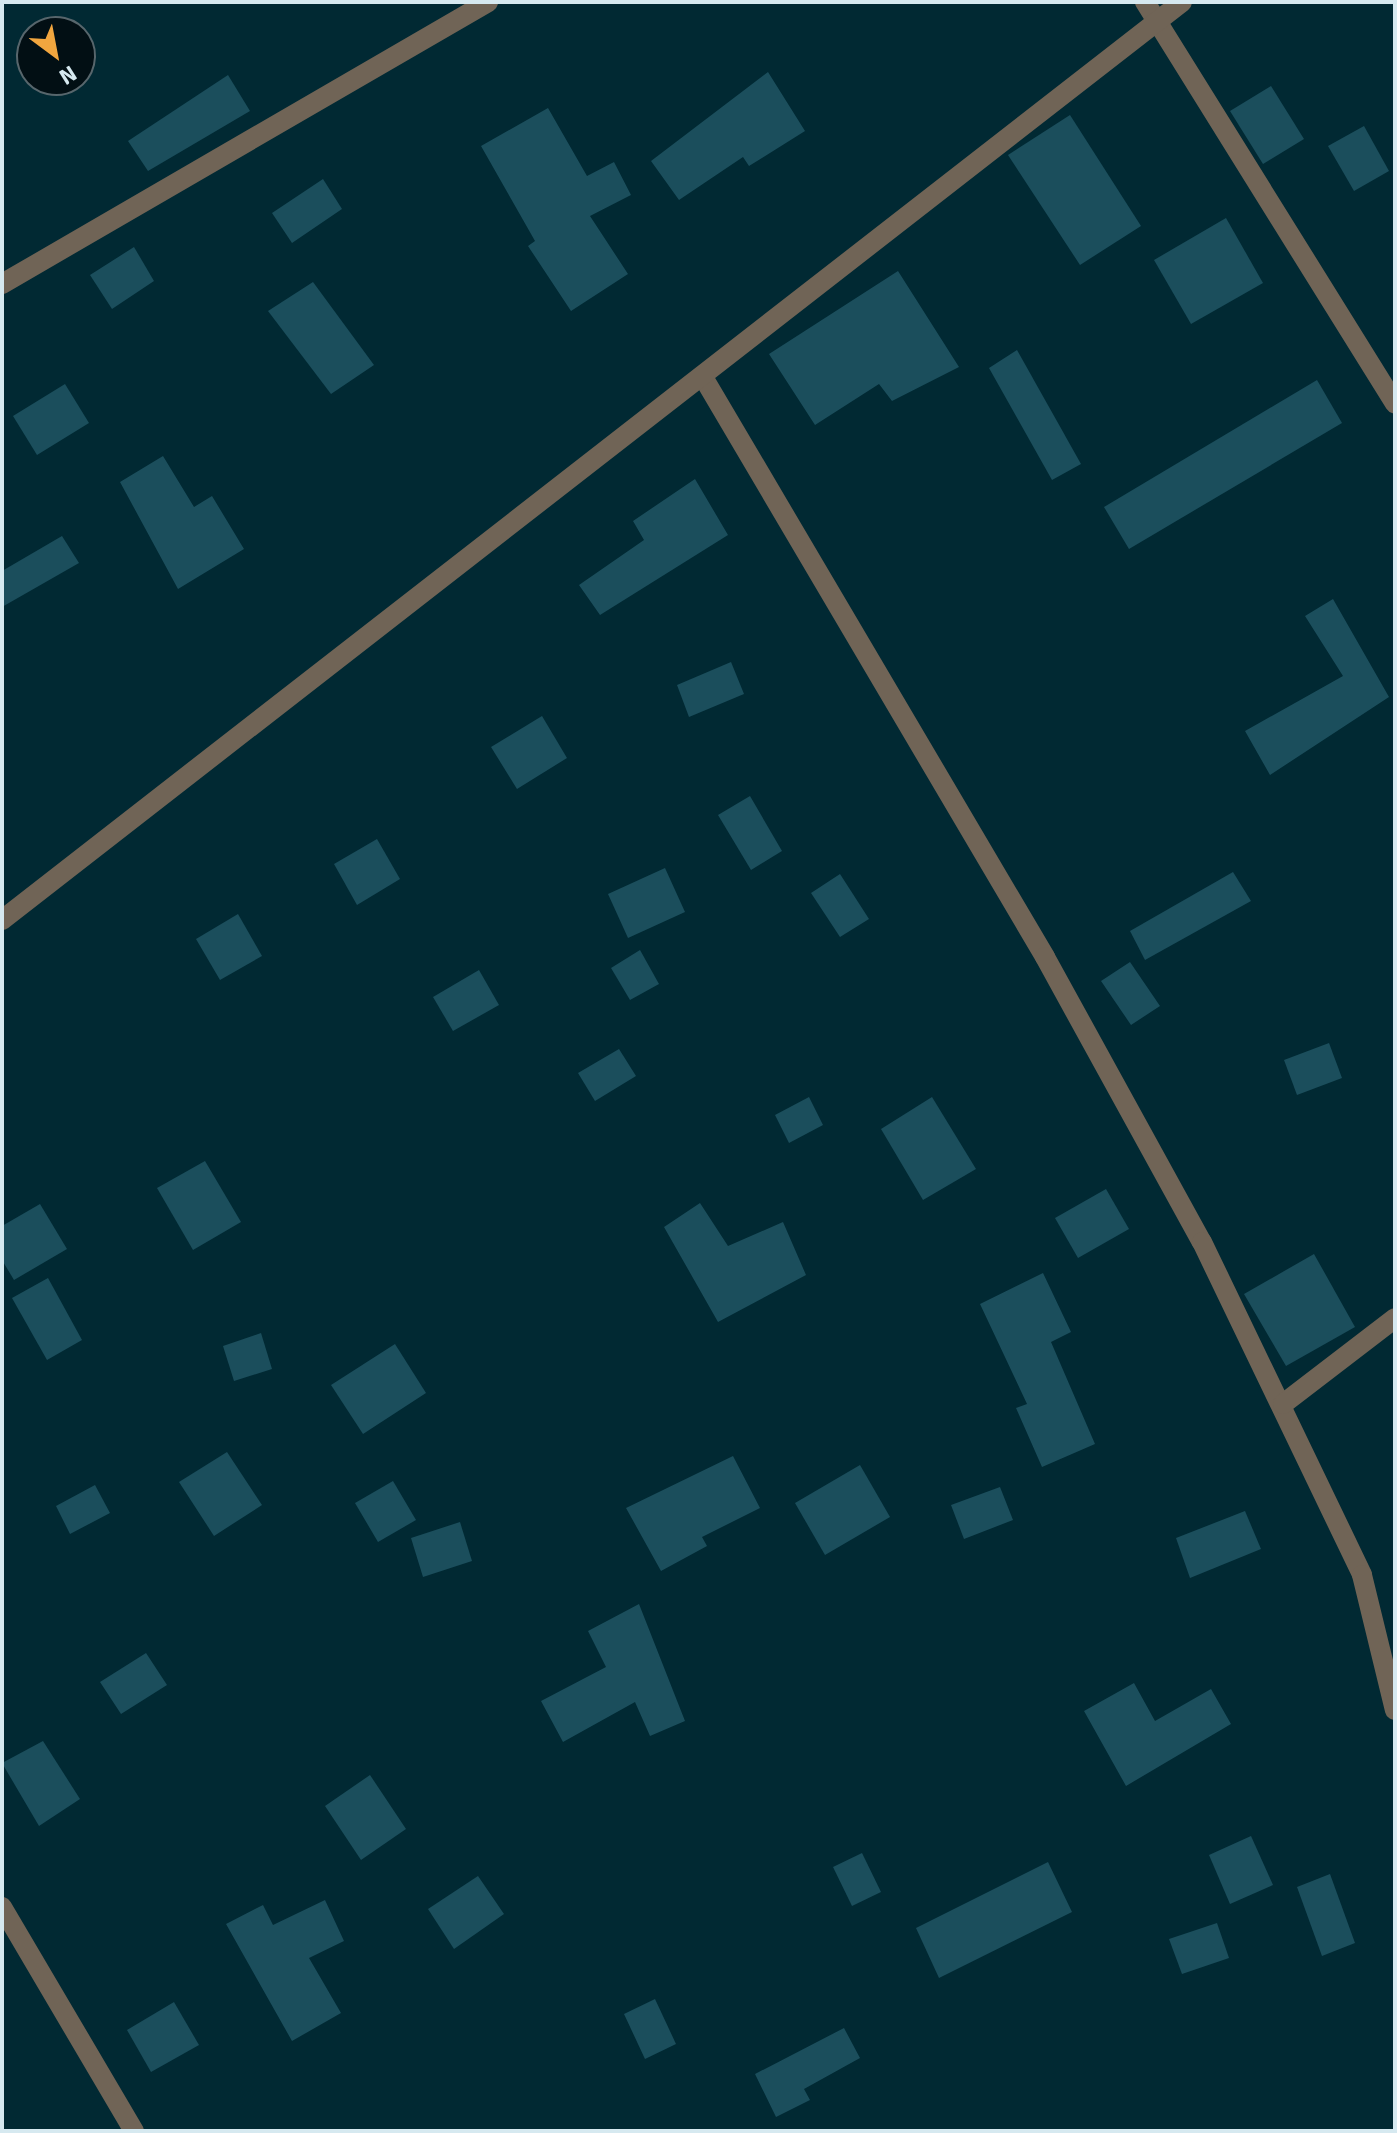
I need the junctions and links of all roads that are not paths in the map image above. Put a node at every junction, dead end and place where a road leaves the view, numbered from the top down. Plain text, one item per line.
1 (488, 2) edge
2 (1145, 2) edge
3 (1182, 2) edge
4 (1161, 20) junction
5 (2, 284) edge
6 (703, 377) junction
7 (1395, 404) edge
8 (2, 920) edge
9 (1395, 1318) edge
10 (1283, 1404) junction
11 (1395, 1710) edge
12 (2, 1907) edge
13 (134, 2131) edge

1 - 5 street
2 - 4 street
3 - 4 street
4 - 6 street
4 - 7 street
6 - 8 street
6 - 10 street
9 - 10 street
10 - 11 street
12 - 13 street

